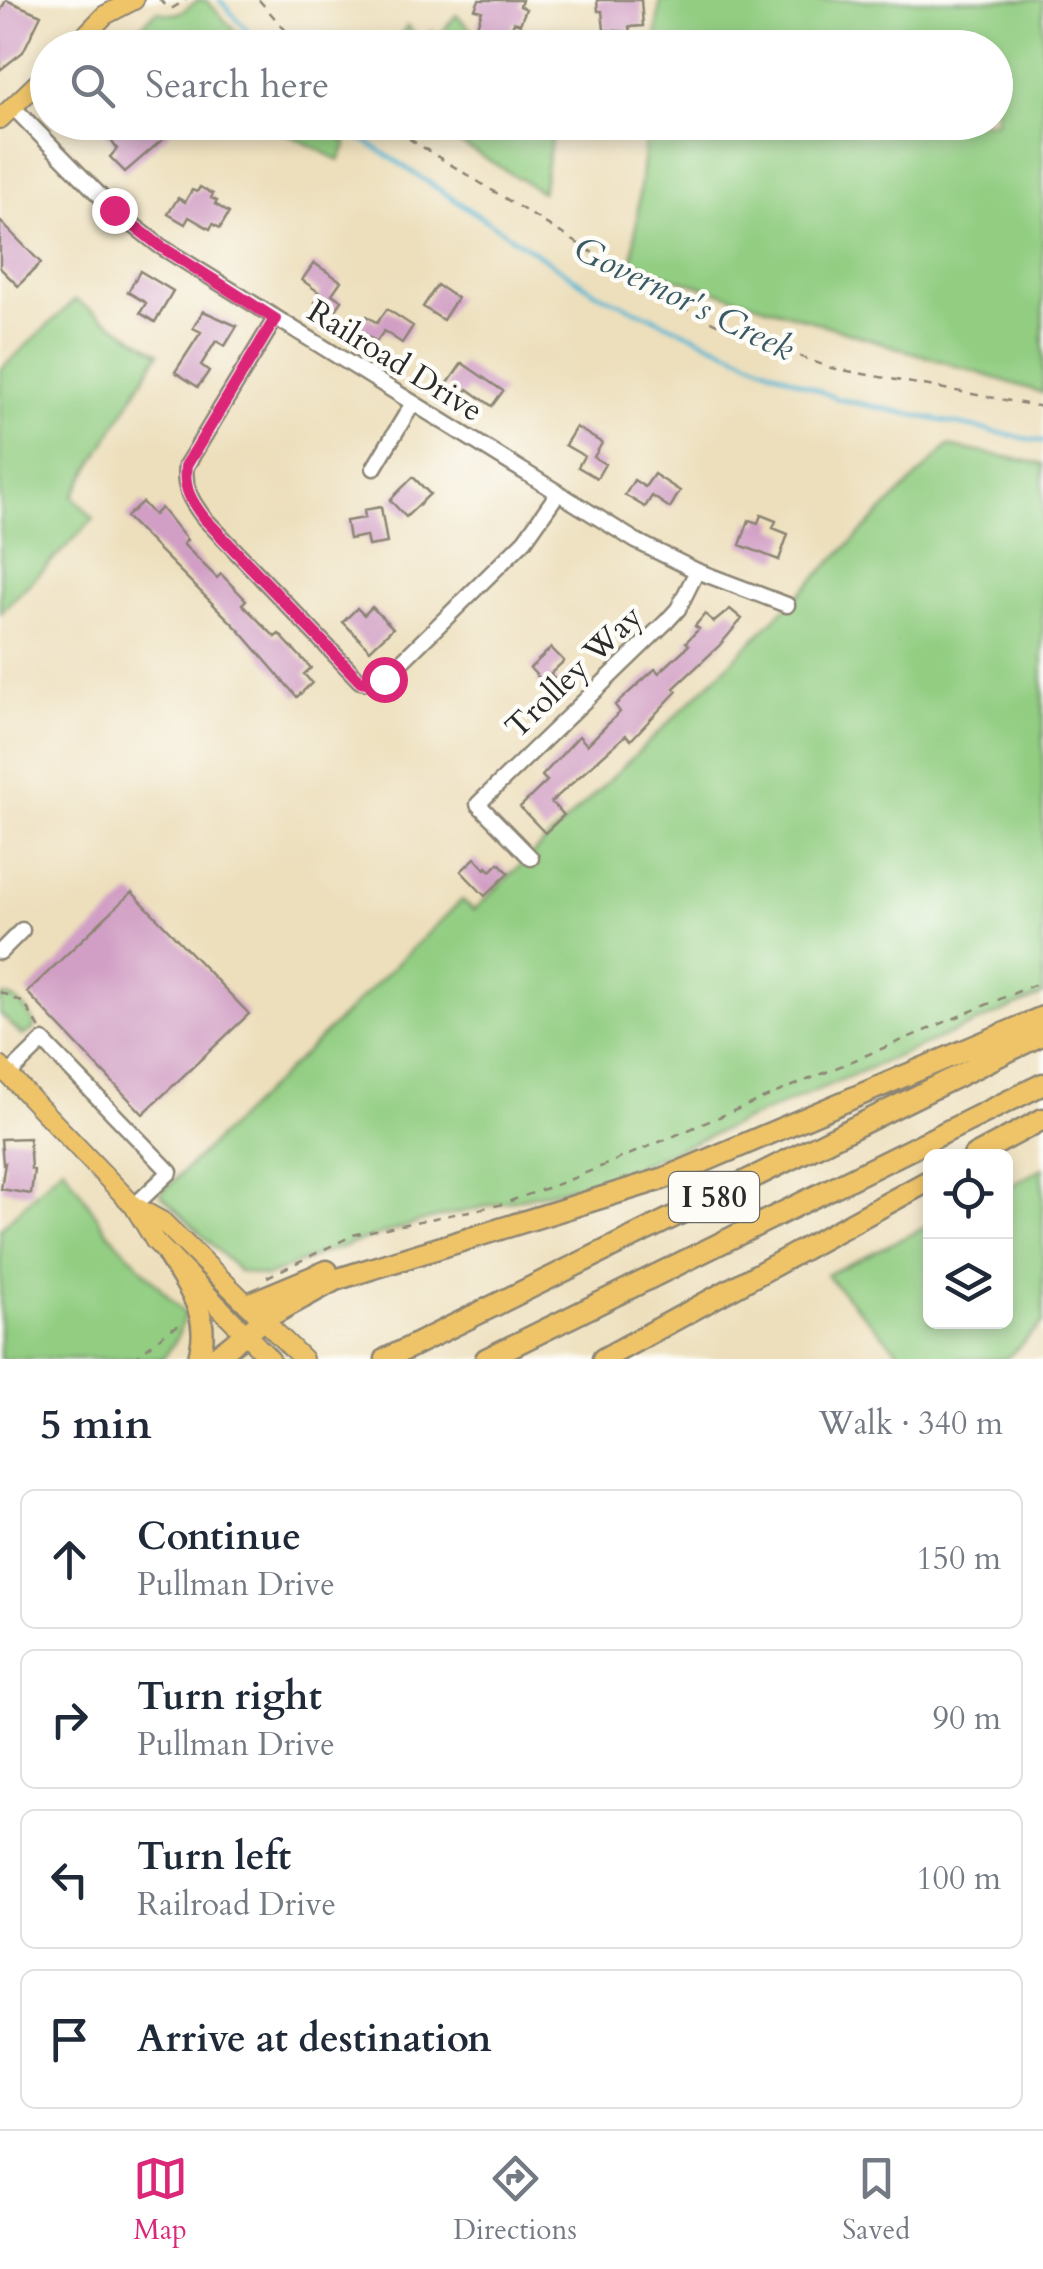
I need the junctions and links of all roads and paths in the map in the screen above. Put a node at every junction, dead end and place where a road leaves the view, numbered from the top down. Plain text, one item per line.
1 (134, 0) edge
2 (158, 0) edge
3 (186, 0) edge
4 (259, 0) edge
5 (108, 8) edge
6 (89, 30) edge
7 (285, 30) edge
8 (30, 90) edge
9 (6, 113) edge
10 (30, 135) edge
11 (36, 140) edge
12 (411, 140) edge
13 (275, 319) junction
14 (413, 404) junction
15 (1043, 408) edge
16 (374, 468) dead end
17 (558, 493) junction
18 (696, 571) junction
19 (787, 605) dead end
20 (531, 858) dead end
21 (22, 930) dead end
22 (0, 952) edge
23 (1043, 981) edge
24 (0, 992) edge
25 (1043, 1017) edge
26 (42, 1031) dead end
27 (1043, 1034) edge
28 (4, 1070) edge
29 (1043, 1084) edge
30 (1043, 1119) edge
31 (987, 1149) edge
32 (923, 1184) edge
33 (134, 1206) junction
34 (436, 1246) junction
35 (168, 1255) junction
36 (261, 1281) dead end
37 (248, 1304) junction
38 (264, 1319) junction
39 (194, 1323) dead end
40 (244, 1332) junction
41 (266, 1355) edge
42 (134, 1359) edge
43 (198, 1359) edge
44 (212, 1359) edge
45 (304, 1359) edge
46 (386, 1359) edge
47 (486, 1359) edge
48 (604, 1359) edge

1 - 5 main road
2 - 3 path
4 - 7 path
5 - 6 main road
8 - 9 main road
9 - 10 street, Railroad Drive
11 - 13 street, Railroad Drive
12 - 15 path
13 - 14 street, Railroad Drive
13 - 17 street
14 - 16 street
14 - 17 street, Railroad Drive
17 - 18 street, Railroad Drive
18 - 19 street, Railroad Drive
18 - 20 street, Trolley Way
21 - 22 street
23 - 36 path
24 - 26 path
25 - 34 highway
27 - 46 highway, I 580
28 - 33 main road
28 - 33 street
29 - 47 highway, I 580
30 - 31 highway
32 - 48 highway
33 - 35 main road
33 - 37 main road
34 - 37 highway
34 - 38 highway
35 - 40 main road
35 - 43 highway
37 - 38 main road
38 - 40 highway
38 - 45 main road
39 - 42 path
40 - 41 main road
40 - 44 highway

